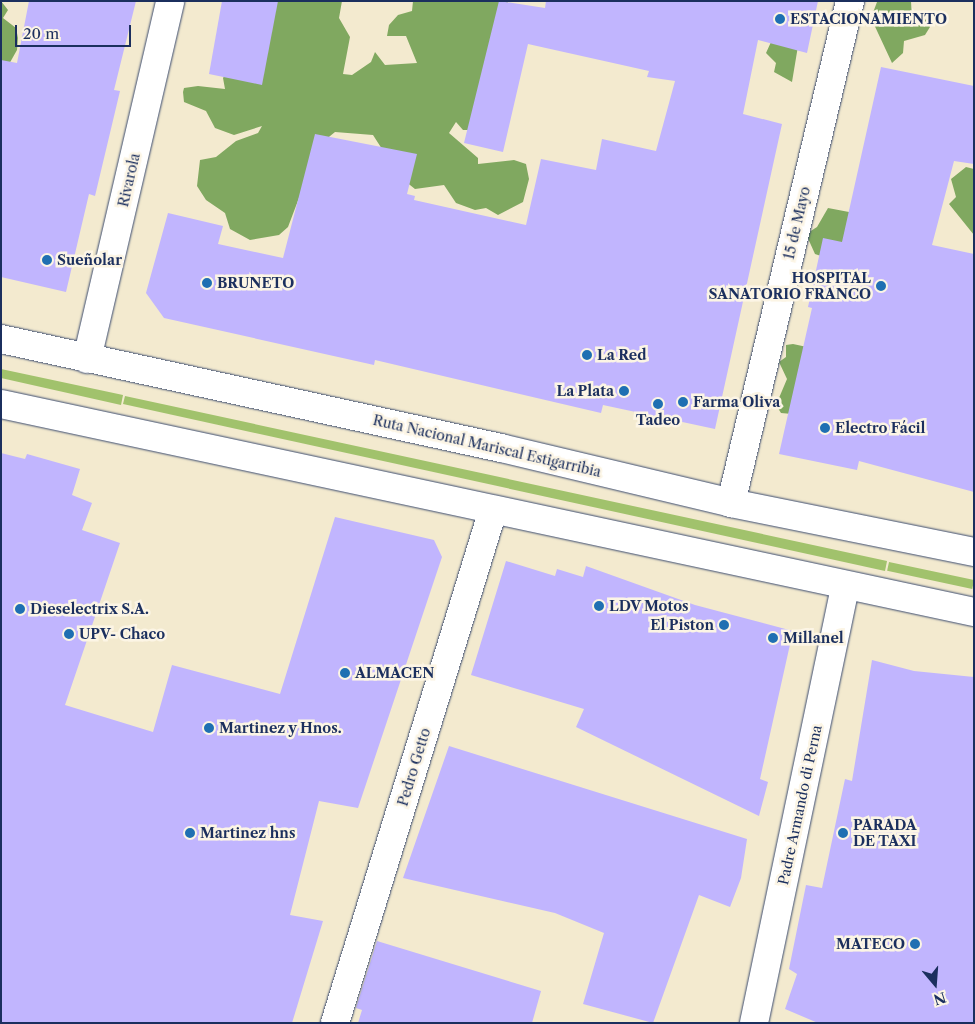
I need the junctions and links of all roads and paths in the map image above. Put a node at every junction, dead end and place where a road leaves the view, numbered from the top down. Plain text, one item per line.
1 (170, 1) edge
2 (850, 1) edge
3 (1, 339) edge
4 (87, 359) junction
5 (1, 404) edge
6 (731, 503) junction
7 (493, 510) junction
8 (974, 552) edge
9 (846, 587) junction
10 (974, 612) edge
11 (335, 1023) edge
12 (754, 1023) edge

1 - 4 main road, Rivarola
2 - 6 main road, 15 de Mayo
3 - 4 main road, Ruta Nacional Mariscal Estigarribia
4 - 6 main road, Ruta Nacional Mariscal Estigarribia
5 - 7 main road
6 - 8 main road, Ruta Nacional Mariscal Estigarribia
7 - 9 main road
7 - 11 main road, Pedro Getto
9 - 10 main road
9 - 12 main road, Padre Armando di Perna

